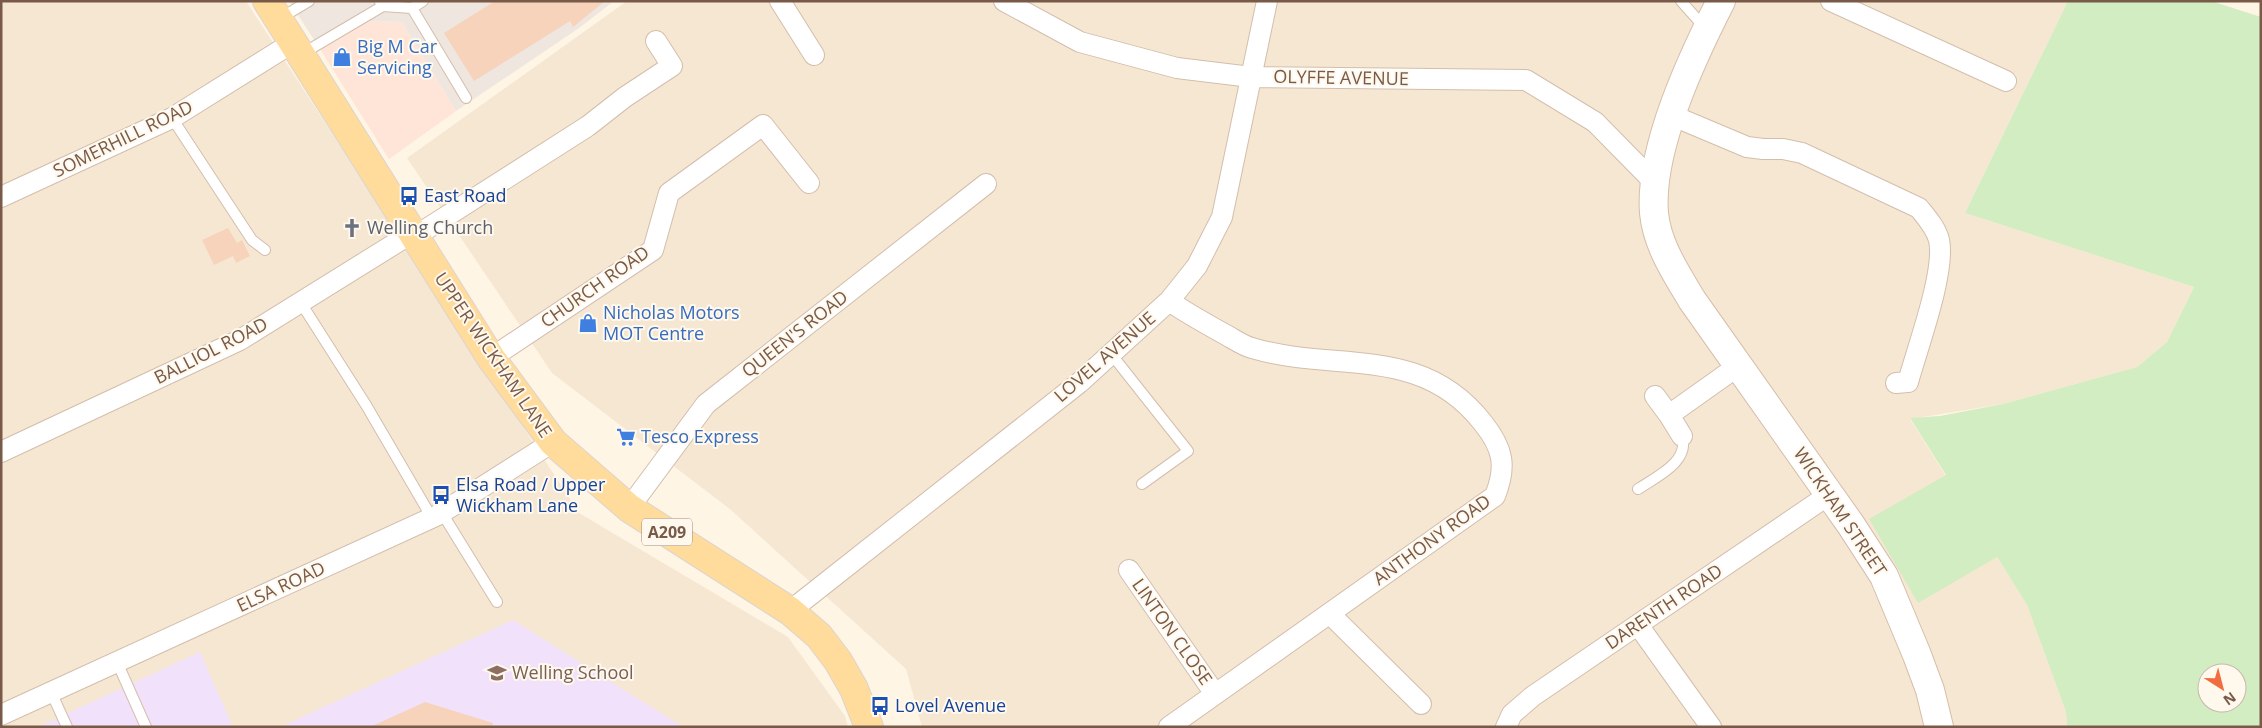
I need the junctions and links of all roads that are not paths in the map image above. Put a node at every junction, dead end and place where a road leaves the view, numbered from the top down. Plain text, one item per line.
1 (309, 1) edge
2 (423, 1) edge
3 (780, 1) edge
4 (1004, 1) edge
5 (1267, 1) edge
6 (1681, 1) edge
7 (1721, 1) edge
8 (1830, 1) edge
9 (381, 4) edge
10 (412, 8) junction
11 (272, 10) edge
12 (1706, 29) junction
13 (656, 41) dead end
14 (296, 49) junction
15 (814, 55) dead end
16 (1251, 77) junction
17 (2006, 81) dead end
18 (466, 98) dead end
19 (1671, 115) junction
20 (172, 118) junction
21 (809, 183) dead end
22 (1656, 183) junction
23 (986, 184) dead end
24 (1, 198) edge
25 (413, 235) junction
26 (265, 250) dead end
27 (1170, 301) junction
28 (301, 303) junction
29 (1112, 355) junction
30 (490, 358) junction
31 (1738, 366) junction
32 (1896, 383) dead end
33 (1655, 396) dead end
34 (1669, 415) junction
35 (1682, 436) joint
36 (552, 442) junction
37 (1, 452) edge
38 (1142, 484) dead end
39 (1638, 489) dead end
40 (1830, 494) junction
41 (629, 508) junction
42 (437, 516) junction
43 (1129, 570) dead end
44 (497, 602) dead end
45 (790, 611) junction
46 (1330, 614) junction
47 (1638, 625) junction
48 (117, 662) junction
49 (52, 692) junction
50 (1215, 694) junction
51 (1421, 704) dead end
52 (1, 715) edge
53 (67, 727) edge
54 (146, 727) edge
55 (869, 727) edge
56 (1169, 727) edge
57 (1506, 727) edge
58 (1711, 727) edge
59 (1939, 727) edge

1 - 11 lane
2 - 10 lane
3 - 15 street
4 - 16 street, OLYFFE AVENUE
5 - 16 street, LOVEL AVENUE
6 - 12 lane
7 - 12 street, WICKHAM STREET
8 - 17 street
9 - 10 lane
9 - 14 lane
10 - 18 lane
11 - 14 main road, UPPER WICKHAM LANE / A209
12 - 19 street, WICKHAM STREET
13 - 25 street
14 - 20 street, SOMERHILL ROAD
14 - 25 main road, UPPER WICKHAM LANE / A209
16 - 22 street, OLYFFE AVENUE
16 - 27 street, LOVEL AVENUE
19 - 22 street, WICKHAM STREET
19 - 32 street
20 - 24 street, SOMERHILL ROAD
20 - 26 lane
21 - 30 street, CHURCH ROAD
22 - 31 street, WICKHAM STREET
23 - 41 street, QUEEN'S ROAD
25 - 28 street, BALLIOL ROAD
25 - 30 main road, UPPER WICKHAM LANE / A209
27 - 29 street, LOVEL AVENUE
27 - 46 street, ANTHONY ROAD
28 - 37 street, BALLIOL ROAD
28 - 42 lane
29 - 38 lane
29 - 45 street, LOVEL AVENUE
30 - 36 main road, UPPER WICKHAM LANE / A209
31 - 34 street
31 - 40 street, WICKHAM STREET
33 - 34 street
34 - 35 street
35 - 39 lane
36 - 41 main road, UPPER WICKHAM LANE / A209
36 - 42 street, ELSA ROAD
40 - 47 street, DARENTH ROAD
40 - 59 street, WICKHAM STREET
41 - 45 main road, UPPER WICKHAM LANE / A209
42 - 44 lane
42 - 48 street, ELSA ROAD
43 - 50 street, LINTON CLOSE
45 - 55 main road, UPPER WICKHAM LANE / A209
46 - 50 street, ANTHONY ROAD
46 - 51 street
47 - 57 street, DARENTH ROAD
47 - 58 street
48 - 49 street, ELSA ROAD
48 - 54 lane
49 - 52 street, ELSA ROAD
49 - 53 lane
50 - 56 street, ANTHONY ROAD

